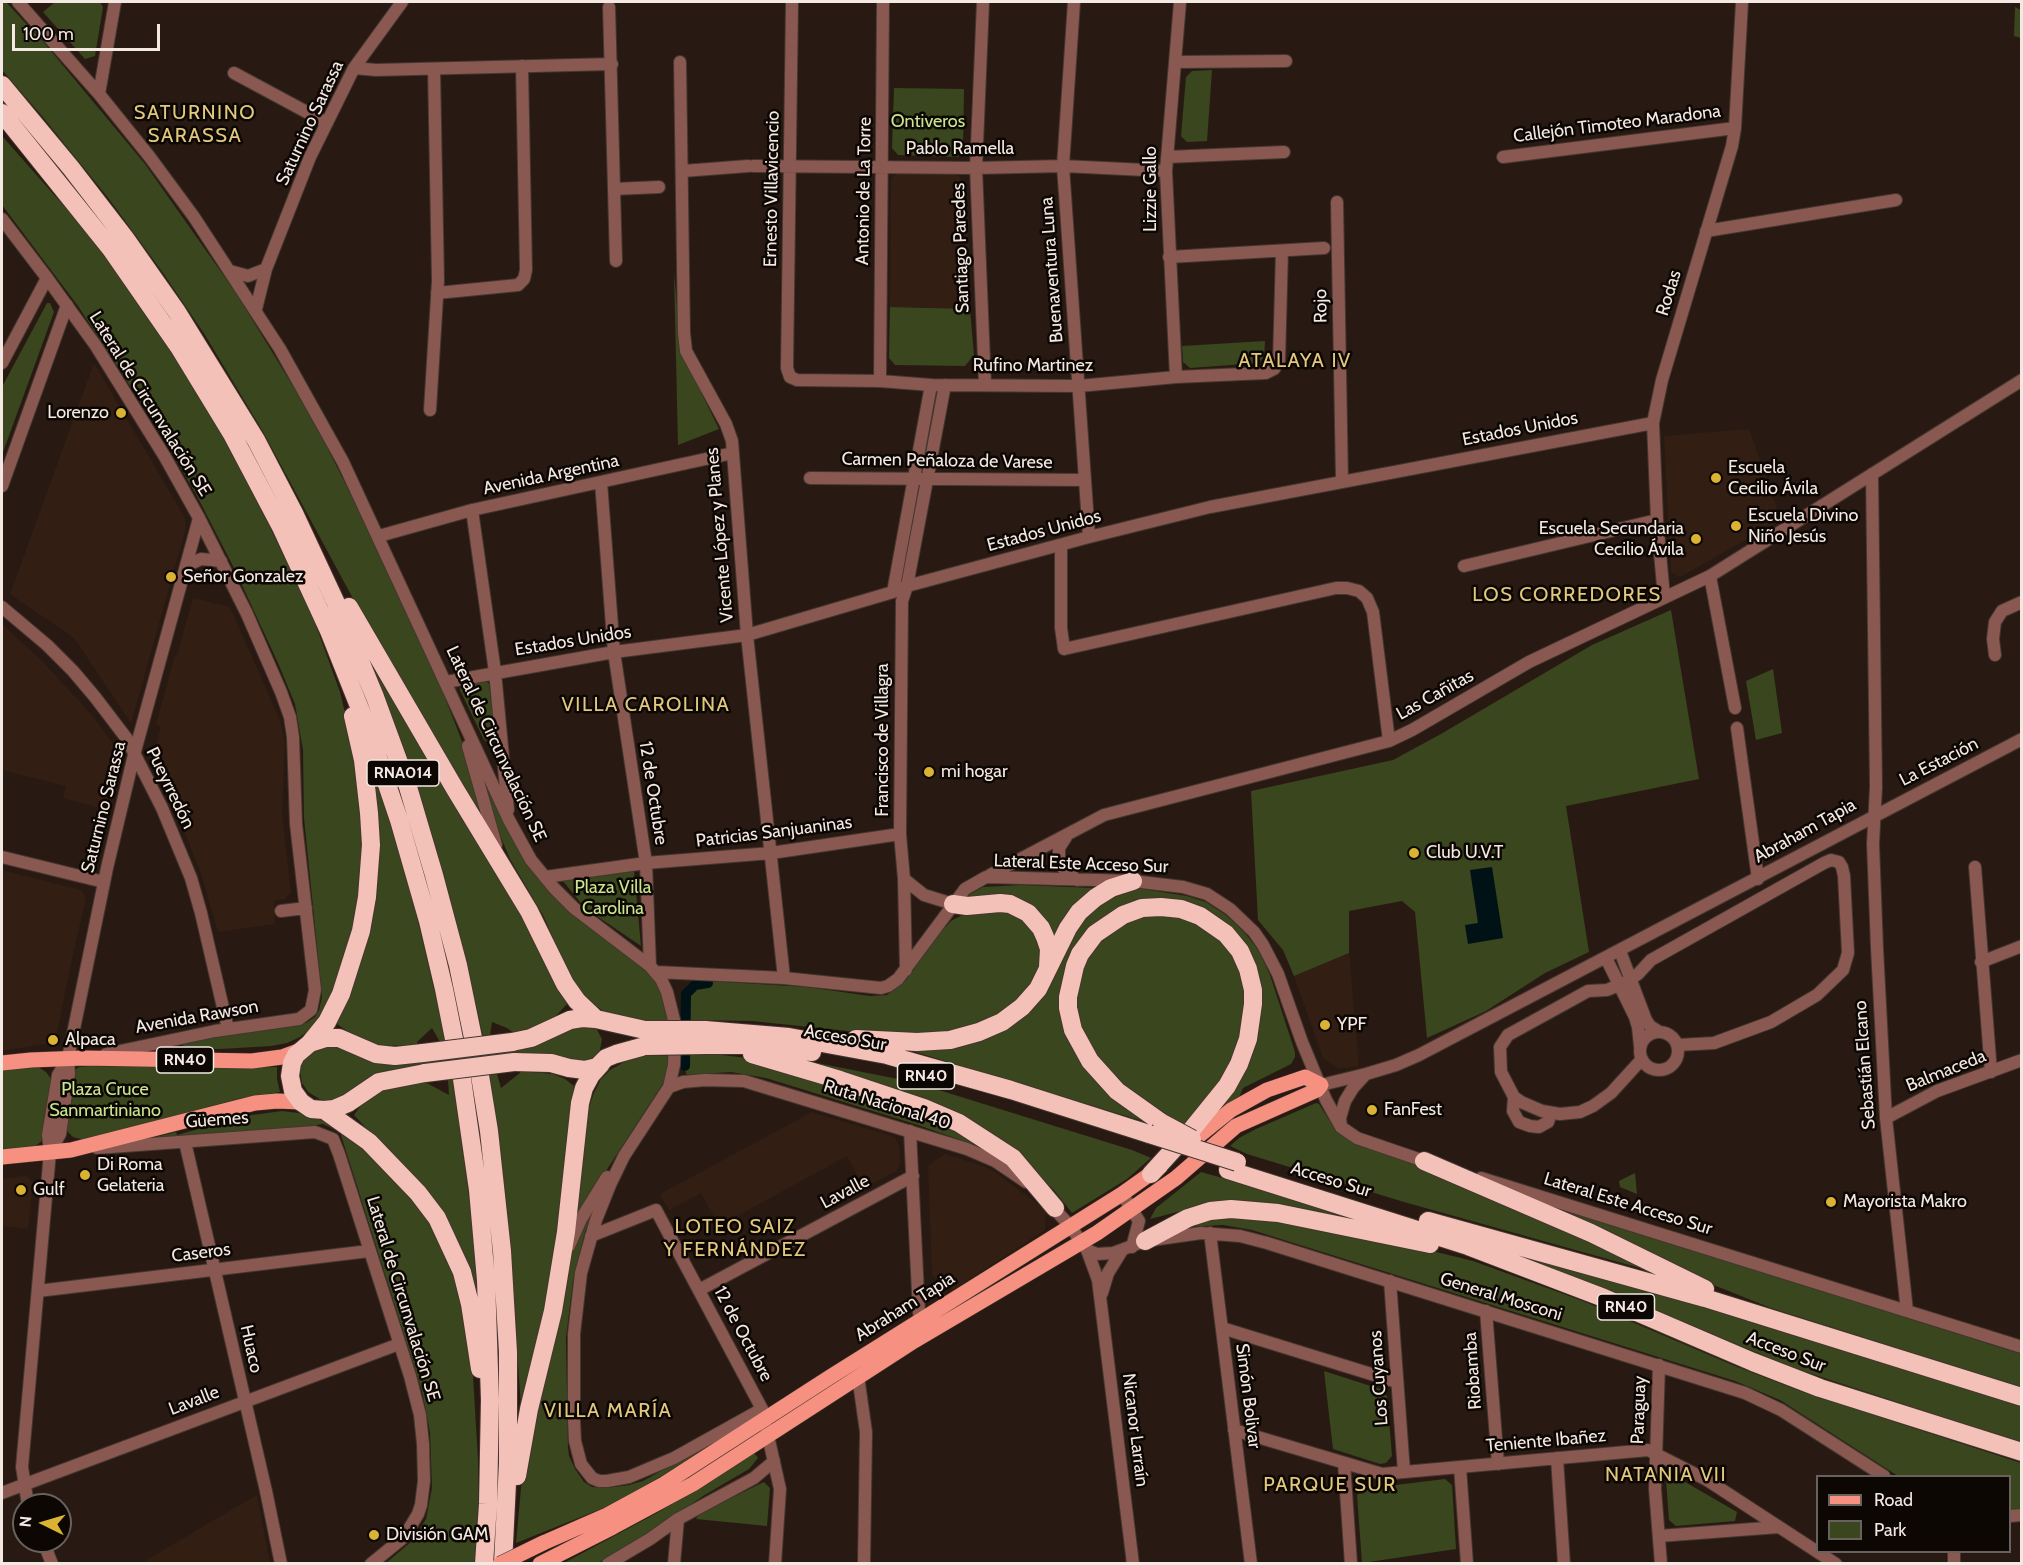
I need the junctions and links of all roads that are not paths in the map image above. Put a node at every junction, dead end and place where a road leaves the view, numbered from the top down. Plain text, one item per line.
1 (18, 2) edge
2 (115, 2) edge
3 (402, 2) edge
4 (792, 2) edge
5 (884, 2) edge
6 (983, 2) edge
7 (1074, 2) edge
8 (1180, 2) edge
9 (1742, 2) edge
10 (609, 7) dead end
11 (1286, 61) dead end
12 (680, 62) dead end
13 (1176, 62) junction
14 (612, 64) junction
15 (522, 66) junction
16 (354, 68) junction
17 (434, 69) junction
18 (234, 73) dead end
19 (2, 85) edge
20 (99, 94) junction
21 (2, 113) edge
22 (2, 118) edge
23 (327, 123) junction
24 (1735, 128) junction
25 (28, 143) junction
26 (1284, 152) dead end
27 (1167, 157) junction
28 (1503, 157) dead end
29 (790, 165) junction
30 (1063, 166) junction
31 (883, 167) junction
32 (976, 168) junction
33 (683, 171) junction
34 (1166, 171) junction
35 (659, 188) dead end
36 (614, 189) junction
37 (1896, 200) dead end
38 (1337, 202) dead end
39 (2, 219) edge
40 (1706, 231) junction
41 (1324, 248) dead end
42 (1282, 251) junction
43 (1169, 257) junction
44 (616, 261) dead end
45 (267, 269) junction
46 (230, 271) junction
47 (48, 278) junction
48 (437, 293) junction
49 (67, 305) junction
50 (256, 309) junction
51 (2, 363) edge
52 (790, 377) joint
53 (1176, 377) junction
54 (2022, 380) edge
55 (880, 381) junction
56 (985, 384) junction
57 (931, 385) junction
58 (945, 385) junction
59 (1079, 386) junction
60 (430, 410) dead end
61 (1653, 423) junction
62 (733, 453) junction
63 (1872, 474) junction
64 (810, 478) dead end
65 (921, 478) junction
66 (1085, 480) junction
67 (1342, 481) junction
68 (601, 483) junction
69 (2, 486) edge
70 (472, 510) junction
71 (295, 515) junction
72 (199, 518) junction
73 (1657, 520) junction
74 (379, 536) junction
75 (1089, 537) junction
76 (1060, 546) junction
77 (221, 561) junction
78 (186, 566) junction
79 (1464, 566) dead end
80 (1710, 576) junction
81 (907, 586) junction
82 (314, 597) junction
83 (898, 597) junction
84 (1664, 597) junction
85 (2022, 602) edge
86 (2, 607) edge
87 (747, 635) junction
88 (614, 652) junction
89 (1995, 656) dead end
90 (495, 672) junction
91 (446, 682) junction
92 (1735, 708) dead end
93 (460, 713) junction
94 (1737, 728) dead end
95 (2022, 739) edge
96 (1389, 741) junction
97 (134, 755) junction
98 (1873, 816) junction
99 (509, 820) junction
100 (900, 834) junction
101 (1066, 837) junction
102 (771, 854) junction
103 (2, 857) edge
104 (646, 863) junction
105 (1975, 867) dead end
106 (544, 877) junction
107 (986, 877) junction
108 (904, 879) junction
109 (1758, 879) junction
110 (1077, 880) junction
111 (1133, 881) junction
112 (104, 882) junction
113 (521, 897) junction
114 (953, 904) junction
115 (306, 908) junction
116 (281, 911) dead end
117 (2022, 946) edge
118 (1620, 951) junction
119 (1606, 958) junction
120 (1981, 962) junction
121 (653, 969) junction
122 (906, 970) junction
123 (1047, 972) junction
124 (784, 978) junction
125 (1630, 978) junction
126 (1619, 985) junction
127 (313, 1006) joint
128 (598, 1020) junction
129 (228, 1029) junction
130 (1658, 1031) junction
131 (770, 1034) junction
132 (706, 1037) junction
133 (645, 1038) junction
134 (1678, 1045) junction
135 (305, 1046) junction
136 (1641, 1053) junction
137 (76, 1058) junction
138 (1310, 1058) junction
139 (2022, 1060) edge
140 (604, 1061) junction
141 (2, 1063) edge
142 (1991, 1072) junction
143 (1366, 1074) junction
144 (1305, 1077) junction
145 (1321, 1085) junction
146 (669, 1087) junction
147 (1514, 1097) junction
148 (301, 1102) junction
149 (324, 1110) junction
150 (1551, 1113) junction
151 (1886, 1118) junction
152 (1236, 1126) junction
153 (1341, 1127) junction
154 (910, 1131) junction
155 (1150, 1133) junction
156 (328, 1136) joint
157 (185, 1142) junction
158 (71, 1150) junction
159 (50, 1152) junction
160 (624, 1156) junction
161 (2, 1157) edge
162 (1424, 1161) junction
163 (1231, 1164) junction
164 (1151, 1174) junction
165 (913, 1176) junction
166 (1122, 1194) junction
167 (1054, 1208) junction
168 (1132, 1208) junction
169 (1070, 1226) junction
170 (1210, 1233) junction
171 (591, 1236) junction
172 (1084, 1246) junction
173 (1133, 1246) junction
174 (369, 1251) junction
175 (1512, 1263) junction
176 (561, 1266) junction
177 (214, 1270) junction
178 (1390, 1281) junction
179 (699, 1290) junction
180 (38, 1291) junction
181 (1101, 1300) junction
182 (1486, 1311) junction
183 (1907, 1311) junction
184 (1764, 1317) junction
185 (926, 1325) junction
186 (1222, 1328) junction
187 (399, 1344) junction
188 (2022, 1347) edge
189 (1659, 1365) junction
190 (858, 1376) junction
191 (1397, 1382) junction
192 (2022, 1397) edge
193 (244, 1401) junction
194 (765, 1421) junction
195 (1234, 1430) junction
196 (2022, 1452) edge
197 (1656, 1454) junction
198 (1557, 1458) junction
199 (774, 1461) junction
200 (1344, 1463) junction
201 (1498, 1464) junction
202 (1460, 1467) junction
203 (1404, 1472) junction
204 (1882, 1475) edge
205 (24, 1484) junction
206 (2, 1493) edge
207 (26, 1493) edge
208 (488, 1504) junction
209 (678, 1519) junction
210 (1779, 1527) junction
211 (1659, 1536) junction
212 (1816, 1550) edge
213 (1820, 1553) edge
214 (502, 1559) edge
215 (281, 1563) edge
216 (371, 1563) edge
217 (484, 1563) edge
218 (541, 1563) edge
219 (608, 1563) edge
220 (674, 1563) edge
221 (775, 1563) edge
222 (864, 1563) edge
223 (1133, 1563) edge
224 (1251, 1563) edge
225 (1350, 1563) edge
226 (1467, 1563) edge
227 (1564, 1563) edge
228 (1661, 1563) edge
229 (1836, 1563) edge

1 - 20 street, Lateral de Circunvalación SE
2 - 20 street
3 - 16 street, Saturnino Sarassa
4 - 29 street, Ernesto Villavicencio
5 - 31 street, Antonio de La Torre
6 - 32 street, Santiago Paredes
7 - 30 street, Buenaventura Luna
8 - 13 street, Lizzie Gallo
9 - 24 street, Rodas
10 - 14 street
11 - 13 street
12 - 33 street, Vicente López y Planes
13 - 27 street, Lizzie Gallo
14 - 15 street
14 - 36 street
15 - 17 street
15 - 48 street
16 - 17 street
16 - 23 street, Saturnino Sarassa
17 - 48 street
18 - 23 street
19 - 71 highway, RNA014
20 - 46 street, Lateral de Circunvalación SE
21 - 25 highway, RNA014
22 - 25 highway
23 - 45 street, Saturnino Sarassa
24 - 28 street, Callejón Timoteo Maradona
24 - 40 street, Rodas
25 - 82 highway, RNA014
26 - 27 street
27 - 34 street, Lizzie Gallo
29 - 31 street, Pablo Ramella
29 - 33 street, Pablo Ramella
29 - 52 street, Ernesto Villavicencio
30 - 32 street, Pablo Ramella
30 - 34 street, Pablo Ramella
30 - 59 street, Buenaventura Luna
31 - 32 street, Pablo Ramella
31 - 55 street, Antonio de La Torre
32 - 56 street, Santiago Paredes
33 - 62 street, Vicente López y Planes
34 - 43 street, Lizzie Gallo
35 - 36 street
36 - 44 street
37 - 40 street
38 - 67 street, Rojo
39 - 47 street, Lateral de Circunvalación SE
40 - 61 street, Rodas
41 - 42 street
42 - 43 street
42 - 53 street, Rufino Martinez
43 - 53 street, Lizzie Gallo
45 - 46 street
45 - 50 street, Saturnino Sarassa
46 - 50 street, Lateral de Circunvalación SE
47 - 49 street, Lateral de Circunvalación SE
47 - 51 street
48 - 60 street
49 - 69 street
49 - 72 street, Lateral de Circunvalación SE
50 - 74 street, Lateral de Circunvalación SE
52 - 55 street, Rufino Martinez
53 - 59 street, Rufino Martinez
54 - 63 street
55 - 57 street, Rufino Martinez
56 - 58 street, Rufino Martinez
56 - 59 street, Rufino Martinez
57 - 58 street, Rufino Martinez
57 - 65 street, Francisco de Villagra
58 - 65 street, Francisco de Villagra
59 - 66 street, Buenaventura Luna
61 - 67 street, Estados Unidos
61 - 73 street, Rodas
62 - 68 street, Avenida Argentina
62 - 87 street, Vicente López y Planes
63 - 80 street, Las Cañitas
63 - 98 street, Abraham Tapia
64 - 65 street, Carmen Peñaloza de Varese
65 - 66 street, Carmen Peñaloza de Varese
65 - 81 street, Francisco de Villagra
65 - 83 street, Francisco de Villagra
66 - 75 street, Buenaventura Luna
67 - 75 street, Estados Unidos
68 - 70 street, Avenida Argentina
68 - 88 street, 12 de Octubre
70 - 74 street, Avenida Argentina
70 - 90 street
71 - 113 highway
71 - 214 highway, RNA014
72 - 77 street, Lateral de Circunvalación SE
72 - 78 street, Saturnino Sarassa
73 - 79 street
73 - 84 street, Rodas
74 - 91 street, Lateral de Circunvalación SE
75 - 76 street, Estados Unidos
76 - 81 street, Estados Unidos
76 - 96 street
77 - 78 street
77 - 115 street, Lateral de Circunvalación SE
78 - 97 street, Saturnino Sarassa
80 - 84 street, Las Cañitas
80 - 92 street
81 - 83 street, Estados Unidos
82 - 135 highway
82 - 208 highway, RNA014
83 - 87 street, Estados Unidos
83 - 100 street, Francisco de Villagra
84 - 96 street, Las Cañitas
85 - 89 street
86 - 97 street, Pueyrredón
87 - 88 street, Estados Unidos
87 - 102 street, Vicente López y Planes
88 - 90 street, Estados Unidos
88 - 104 street, 12 de Octubre
90 - 91 street, Estados Unidos
90 - 99 street
91 - 93 street, Lateral de Circunvalación SE
93 - 99 street, Lateral de Circunvalación SE
93 - 113 street
94 - 109 street
95 - 98 street, La Estación
96 - 101 street, Las Cañitas
97 - 112 street, Saturnino Sarassa
97 - 129 street, Pueyrredón
98 - 109 street, Abraham Tapia
98 - 151 street, Sebastián Elcano
99 - 106 street, Lateral de Circunvalación SE
100 - 102 street, Patricias Sanjuaninas
100 - 108 street, Francisco de Villagra
101 - 107 street, Las Cañitas
101 - 110 street
102 - 104 street, Patricias Sanjuaninas
102 - 124 street, Vicente López y Planes
103 - 112 street
104 - 106 street, Patricias Sanjuaninas
104 - 121 street, 12 de Octubre
105 - 120 street
106 - 121 street, Lateral de Circunvalación SE
107 - 110 street, Lateral Este Acceso Sur
107 - 114 street, Lateral Este Acceso Sur
108 - 114 street
108 - 122 street, Francisco de Villagra
109 - 118 street, Abraham Tapia
110 - 111 street, Lateral Este Acceso Sur
111 - 123 highway
111 - 138 street, Lateral Este Acceso Sur
112 - 137 street, Saturnino Sarassa
113 - 128 highway
114 - 122 street, Lateral Este Acceso Sur
114 - 123 highway
115 - 116 street
115 - 127 street, Lateral de Circunvalación SE
117 - 120 street
118 - 119 street, Abraham Tapia
118 - 125 street
119 - 126 street
119 - 143 street, Abraham Tapia
120 - 142 street
121 - 124 street, Lateral Este Acceso Sur
121 - 146 street, Lateral de Circunvalación SE
122 - 124 street, Lateral Este Acceso Sur
123 - 131 highway
125 - 126 street
125 - 130 street
125 - 134 street
126 - 136 street
126 - 147 street
127 - 129 street, Avenida Rawson / RN40
128 - 133 highway, Acceso Sur / RN40
128 - 135 highway, Acceso Sur / RN40, bridge
128 - 140 highway
129 - 137 street, Avenida Rawson / RN40
130 - 134 street
130 - 136 street
131 - 132 highway, Acceso Sur / RN40
131 - 155 highway, Acceso Sur / RN40
132 - 133 highway, Acceso Sur / RN40, bridge
132 - 155 highway, Acceso Sur / RN40
132 - 167 highway
133 - 140 highway, Acceso Sur / RN40
134 - 136 street
135 - 137 main road, Avenida Rawson / RN40
135 - 148 highway
136 - 150 street
137 - 141 main road, Avenida Rawson / RN40
137 - 159 street, Saturnino Sarassa
138 - 144 street
138 - 145 street, Lateral Este Acceso Sur
139 - 142 street, Balmaceda
140 - 149 highway, Acceso Sur / RN40, bridge
140 - 176 highway
142 - 151 street, Balmaceda
143 - 145 street, Abraham Tapia
143 - 153 street
144 - 145 main road
144 - 152 main road
144 - 164 main road, Abraham Tapia
145 - 152 main road, Abraham Tapia
145 - 153 street, Lateral Este Acceso Sur
146 - 154 street, Ruta Nacional 40
146 - 160 street, Lateral de Circunvalación SE
147 - 150 street
147 - 150 street
148 - 149 highway
148 - 158 main road, Güemes
149 - 208 highway
151 - 183 street, Sebastián Elcano
152 - 168 main road, Abraham Tapia
153 - 162 street, Lateral Este Acceso Sur
154 - 165 street
154 - 167 street, Ruta Nacional 40
155 - 163 highway, Acceso Sur / RN40
155 - 163 highway, bridge
155 - 164 highway
156 - 157 street, Güemes
156 - 174 street, Lateral de Circunvalación SE
157 - 158 street, Güemes
157 - 177 street, Huaco
158 - 159 main road, Güemes
159 - 161 main road, Güemes
159 - 180 street, Saturnino Sarassa
160 - 171 street, Lateral de Circunvalación SE
160 - 176 street
162 - 183 street, Lateral Este Acceso Sur
162 - 184 highway
163 - 175 highway, Acceso Sur / RN40
163 - 184 highway, Acceso Sur / RN40
164 - 166 main road, Abraham Tapia
165 - 179 street, Lavalle
165 - 185 street
166 - 168 street, Nicanor Larraín
166 - 169 main road, Abraham Tapia
167 - 169 street, Ruta Nacional 40
168 - 172 main road, Abraham Tapia
168 - 173 street, Nicanor Larraín
169 - 172 street, Nicanor Larraín
169 - 185 main road, Abraham Tapia
170 - 173 street, General Mosconi
170 - 178 street, General Mosconi
170 - 186 street, Simón Bolivar
171 - 179 street, 12 de Octubre
171 - 194 street, Lateral de Circunvalación SE
172 - 173 street, General Mosconi
172 - 181 street, Nicanor Larraín
172 - 185 main road, Abraham Tapia
173 - 175 highway
173 - 181 street, Nicanor Larraín
174 - 177 street, Caseros
174 - 187 street, Lateral de Circunvalación SE
175 - 196 highway, Acceso Sur / RN40
176 - 214 highway
177 - 180 street, Caseros
177 - 193 street, Huaco
178 - 182 street, General Mosconi
178 - 191 street, Los Cuyanos
179 - 194 street, 12 de Octubre
180 - 205 street, Saturnino Sarassa
181 - 223 street, Nicanor Larraín
182 - 189 street, General Mosconi
182 - 201 street, Riobamba
183 - 188 street
184 - 192 highway, Acceso Sur / RN40
185 - 190 main road, Abraham Tapia
185 - 194 main road, Abraham Tapia
186 - 191 street
186 - 195 street, Simón Bolivar
187 - 193 street, Lavalle
187 - 216 street, Lateral de Circunvalación SE
189 - 197 street, Paraguay
189 - 204 street, General Mosconi
190 - 194 main road, Abraham Tapia
190 - 222 street
191 - 203 street, Los Cuyanos
193 - 205 street, Lavalle
193 - 215 street, Huaco
194 - 199 street
194 - 214 main road, Abraham Tapia, bridge
194 - 218 main road, Abraham Tapia
195 - 200 street, Teniente Ibañez
195 - 224 street, Simón Bolivar
197 - 198 street, Teniente Ibañez
197 - 210 street, Teniente Ibañez
197 - 211 street, Paraguay
198 - 201 street, Teniente Ibañez
198 - 227 street
199 - 209 street
199 - 221 street
200 - 203 street, Teniente Ibañez
200 - 225 street
201 - 202 street, Teniente Ibañez
202 - 203 street, Teniente Ibañez
202 - 226 street
205 - 206 street, Lavalle
205 - 207 street, Saturnino Sarassa
208 - 217 highway, RNA014
209 - 219 street
209 - 220 street
210 - 211 street
210 - 212 street, Teniente Ibañez
211 - 228 street, Paraguay
213 - 229 street, Teniente Ibañez

